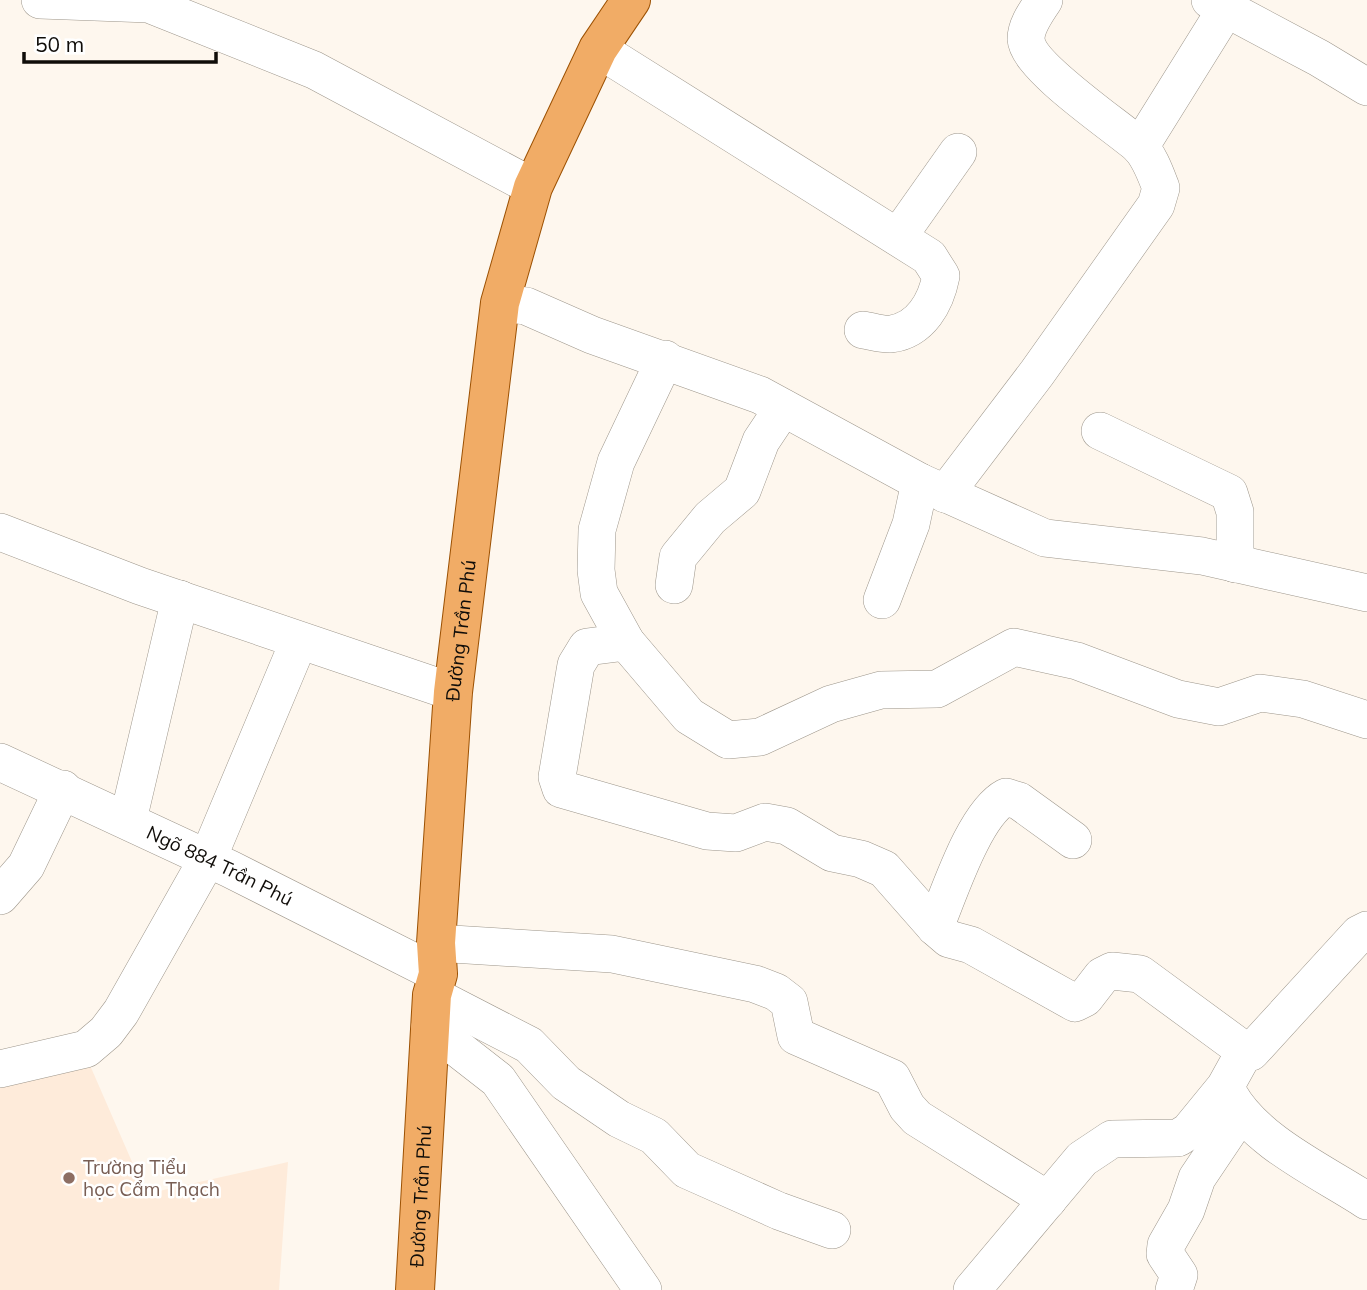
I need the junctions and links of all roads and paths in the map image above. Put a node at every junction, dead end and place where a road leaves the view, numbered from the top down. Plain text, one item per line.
1 (40, 0) edge
2 (631, 0) edge
3 (1044, 0) edge
4 (1218, 4) edge
5 (598, 49) junction
6 (1367, 87) edge
7 (1140, 147) junction
8 (958, 152) dead end
9 (533, 187) junction
10 (898, 237) junction
11 (500, 303) junction
12 (863, 330) dead end
13 (666, 359) junction
14 (783, 408) junction
15 (1100, 431) dead end
16 (932, 488) junction
17 (0, 532) edge
18 (1235, 564) junction
19 (674, 585) dead end
20 (1367, 593) edge
21 (180, 599) junction
22 (882, 600) dead end
23 (299, 641) junction
24 (626, 642) junction
25 (453, 692) junction
26 (1367, 720) edge
27 (0, 762) edge
28 (63, 789) junction
29 (128, 820) junction
30 (1073, 840) dead end
31 (208, 858) junction
32 (0, 896) edge
33 (935, 927) junction
34 (1367, 930) edge
35 (434, 985) junction
36 (1245, 1051) junction
37 (0, 1069) edge
38 (1232, 1100) junction
39 (1048, 1200) junction
40 (1367, 1200) edge
41 (832, 1230) dead end
42 (415, 1290) edge
43 (643, 1290) edge
44 (972, 1290) edge
45 (1174, 1290) edge

1 - 9 street
2 - 5 main road, Đường Trần Phú
3 - 7 street
4 - 6 street
4 - 7 street
5 - 9 main road, Đường Trần Phú
5 - 10 street
7 - 16 street
8 - 10 street
9 - 11 main road, Đường Trần Phú
10 - 12 street
11 - 13 street
11 - 25 main road, Đường Trần Phú
13 - 14 street
13 - 24 street
14 - 16 street
14 - 19 street
15 - 18 street
16 - 18 street
16 - 22 street
17 - 21 street
18 - 20 street
21 - 23 street
21 - 29 street
23 - 25 street
23 - 31 street
24 - 26 street
24 - 33 street
25 - 35 main road, Đường Trần Phú
27 - 28 street, Ngõ 884 Trần Phú
28 - 29 street, Ngõ 884 Trần Phú
28 - 32 street
29 - 31 street, Ngõ 884 Trần Phú
30 - 33 street
31 - 35 street, Ngõ 884 Trần Phú
31 - 37 street
33 - 36 street
34 - 36 street
35 - 39 street
35 - 41 street
35 - 42 main road, Đường Trần Phú
35 - 43 street
36 - 38 street
38 - 39 street
38 - 40 street
38 - 45 street
39 - 44 street

